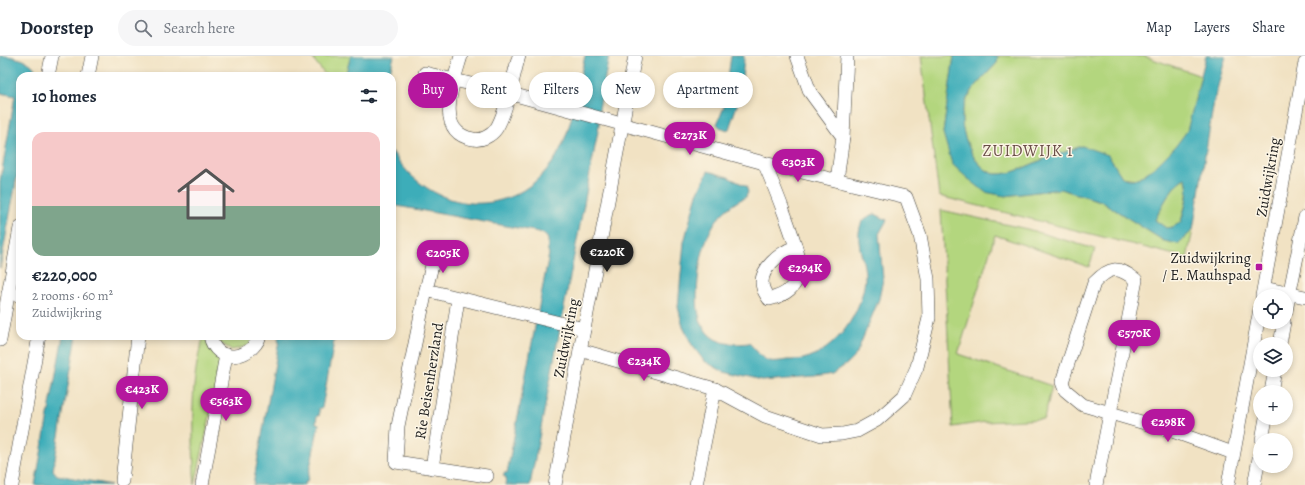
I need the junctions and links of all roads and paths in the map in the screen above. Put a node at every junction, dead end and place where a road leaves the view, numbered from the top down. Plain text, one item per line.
1 (52, 56) edge
2 (92, 56) edge
3 (461, 56) edge
4 (519, 56) edge
5 (635, 56) edge
6 (797, 56) edge
7 (847, 56) edge
8 (1305, 63) edge
9 (49, 72) edge
10 (89, 72) edge
11 (457, 72) edge
12 (514, 72) edge
13 (521, 97) edge
14 (449, 108) edge
15 (504, 108) edge
16 (623, 125) junction
17 (843, 138) junction
18 (764, 163) junction
19 (837, 180) junction
20 (1305, 217) edge
21 (795, 247) dead end
22 (435, 253) dead end
23 (16, 272) edge
24 (1264, 289) edge
25 (1290, 289) edge
26 (426, 290) junction
27 (14, 294) edge
28 (1293, 295) edge
29 (1305, 297) edge
30 (458, 299) junction
31 (584, 329) junction
32 (1256, 329) edge
33 (0, 340) edge
34 (38, 340) edge
35 (138, 340) edge
36 (212, 340) edge
37 (258, 340) edge
38 (580, 350) junction
39 (226, 355) junction
40 (715, 389) junction
41 (1109, 418) junction
42 (1233, 453) junction
43 (432, 468) junction
44 (1256, 473) edge
45 (487, 476) dead end
46 (122, 481) dead end
47 (12, 485) edge
48 (202, 485) edge
49 (555, 485) edge
50 (696, 485) edge
51 (1096, 485) edge
52 (1228, 485) edge
53 (1254, 485) edge

1 - 9 street
2 - 10 street
3 - 11 street
4 - 12 street
5 - 16 street, Zuidwijkring
6 - 17 street
7 - 17 street
8 - 24 street, Zuidwijkring
13 - 16 street
14 - 15 street
16 - 18 street
16 - 31 street, Zuidwijkring
17 - 19 street
18 - 19 street
18 - 21 street
19 - 40 street
20 - 25 street
22 - 26 street, Rie Beisenherzland
23 - 27 street
26 - 30 street
26 - 43 street, Rie Beisenherzland
27 - 33 street
28 - 29 street
30 - 31 street
30 - 43 street, Rie Beisenherzland
31 - 38 street, Zuidwijkring
32 - 42 street
34 - 47 street
35 - 46 street
36 - 39 street
37 - 39 street
38 - 40 street
38 - 49 street, Zuidwijkring
39 - 48 street
40 - 50 street
41 - 41 street
41 - 42 street
41 - 51 street
42 - 52 street
43 - 45 street, Rie Beisenherzland
44 - 53 street

